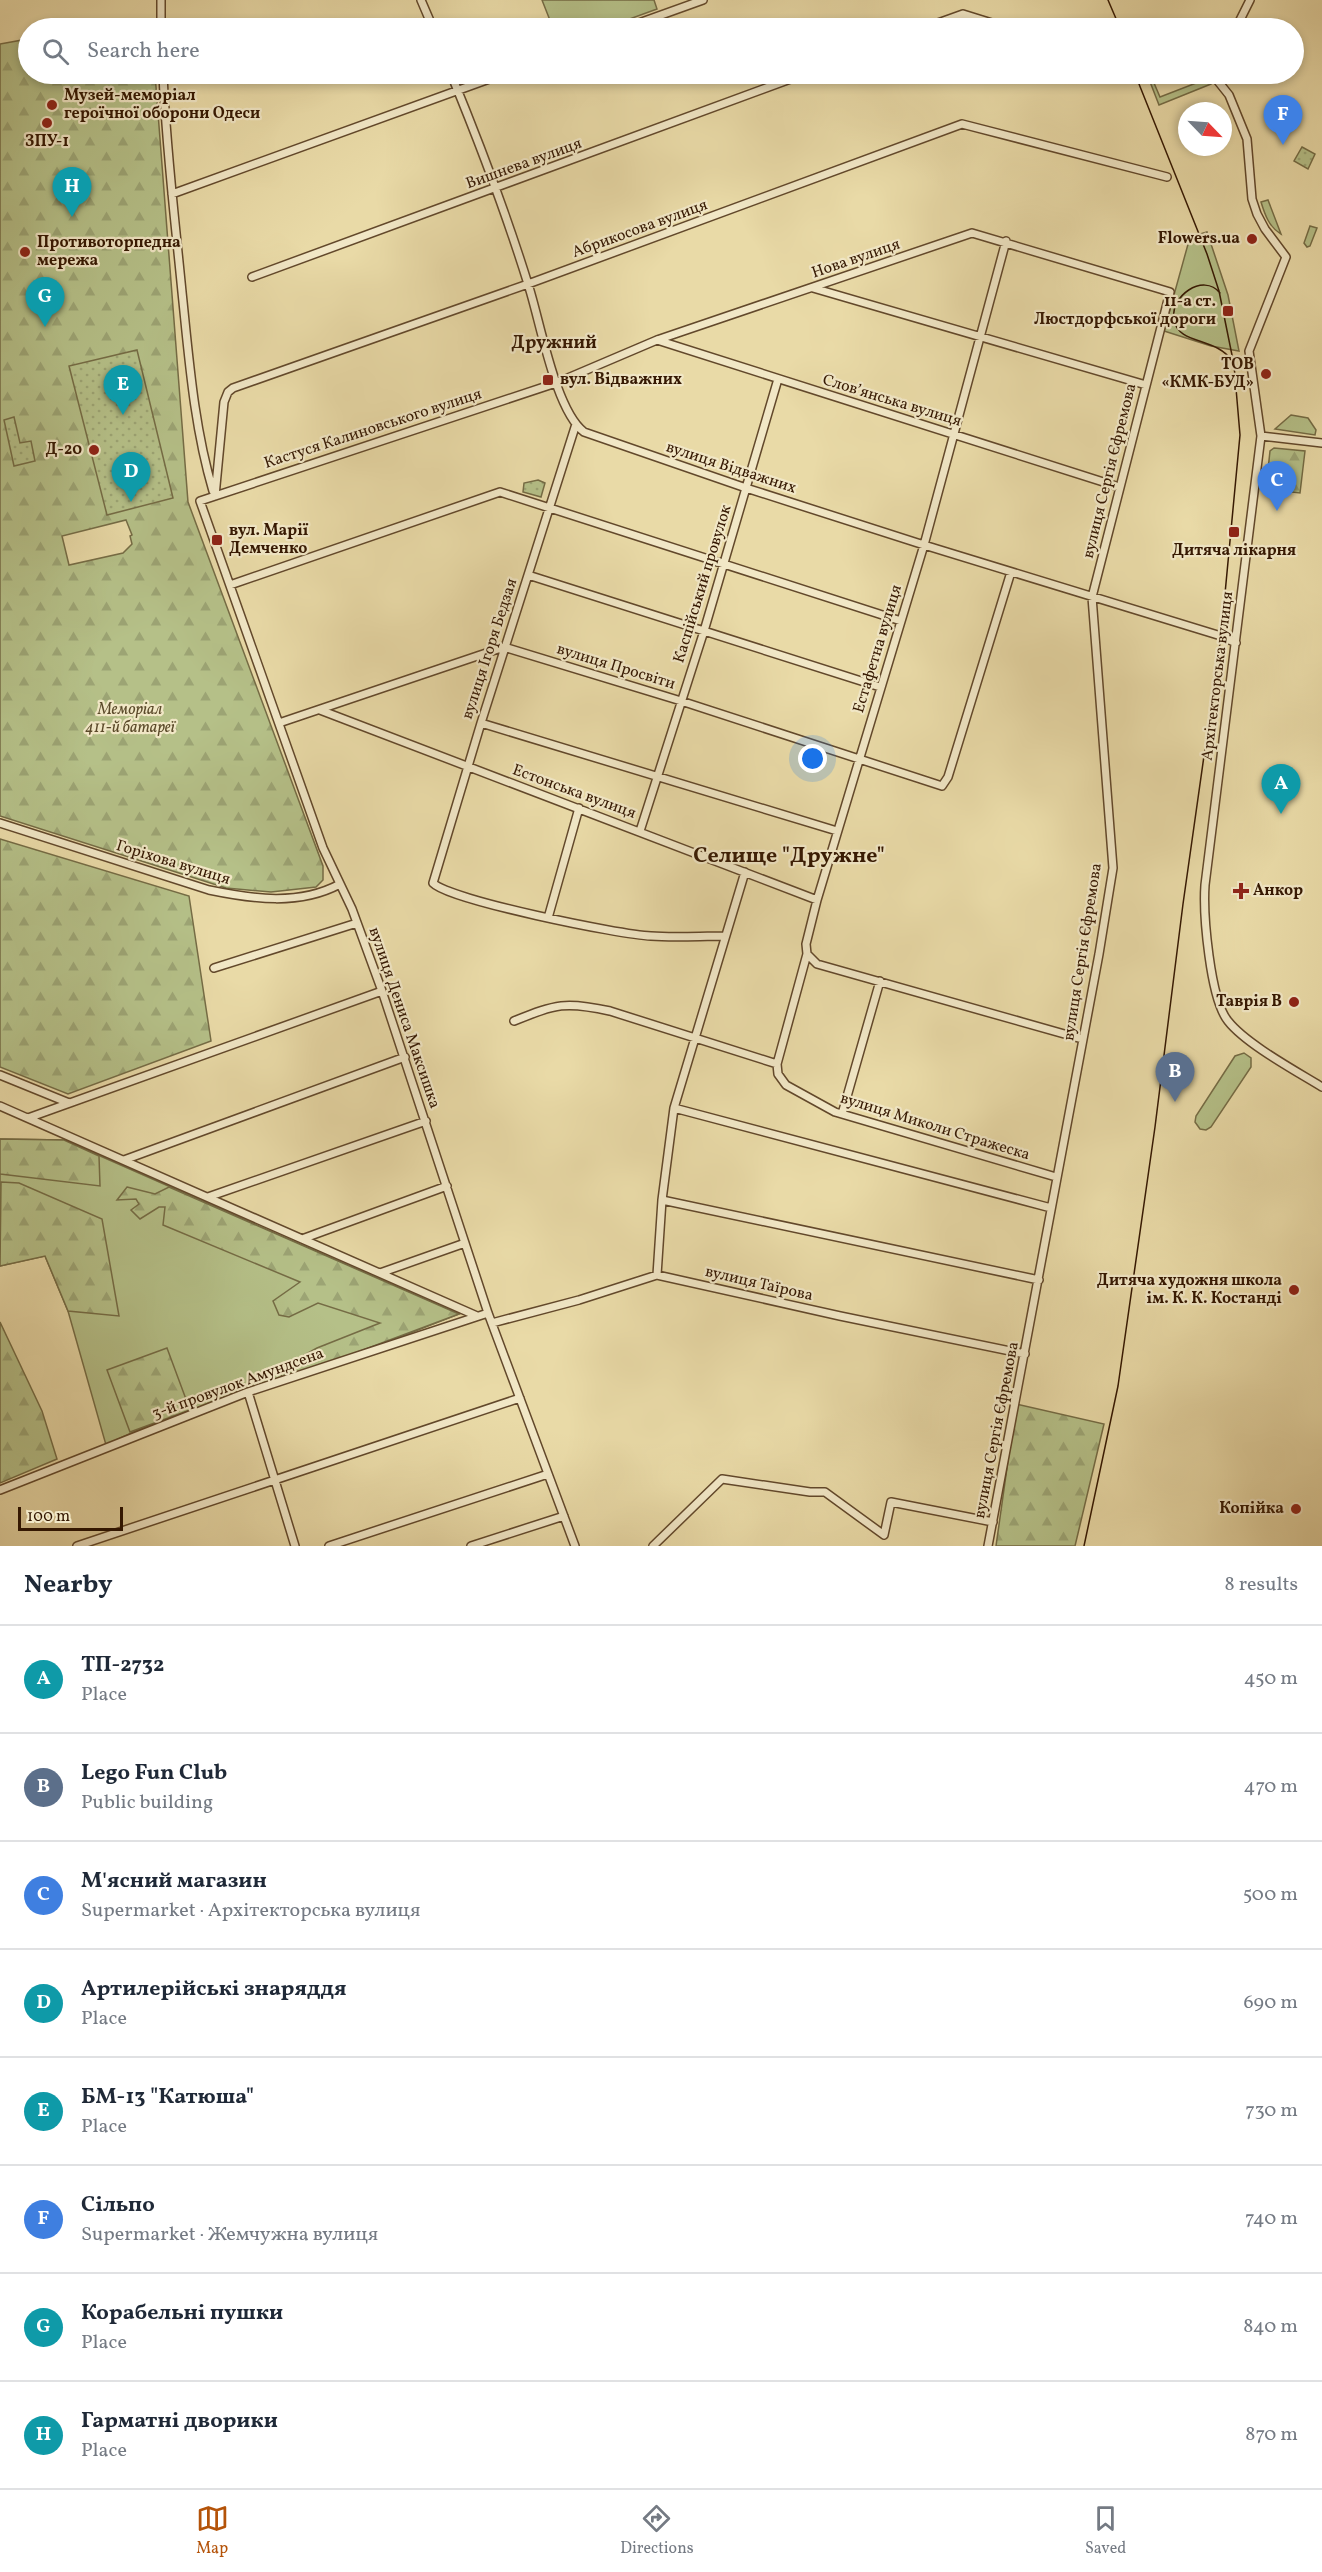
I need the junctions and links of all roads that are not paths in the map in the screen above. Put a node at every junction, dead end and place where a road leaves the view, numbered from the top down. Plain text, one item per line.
1 (161, 0) edge
2 (421, 0) edge
3 (703, 0) edge
4 (1250, 0) edge
5 (161, 18) edge
6 (428, 18) edge
7 (653, 18) edge
8 (952, 18) edge
9 (976, 18) edge
10 (1241, 18) edge
11 (164, 84) edge
12 (455, 84) edge
13 (475, 84) edge
14 (777, 84) edge
15 (1220, 84) edge
16 (458, 90) junction
17 (1167, 177) dead end
18 (494, 189) junction
19 (172, 194) junction
20 (1006, 241) junction
21 (252, 277) dead end
22 (528, 285) junction
23 (813, 288) junction
24 (1170, 292) joint
25 (980, 337) junction
26 (657, 340) junction
27 (778, 379) junction
28 (555, 383) junction
29 (1146, 385) junction
30 (576, 424) junction
31 (954, 435) junction
32 (1260, 436) junction
33 (1322, 442) edge
34 (1119, 487) junction
35 (746, 488) junction
36 (215, 496) junction
37 (200, 501) joint
38 (549, 506) junction
39 (924, 545) junction
40 (724, 564) junction
41 (1011, 572) junction
42 (528, 575) junction
43 (230, 585) junction
44 (1092, 597) junction
45 (901, 621) junction
46 (704, 631) junction
47 (1236, 643) junction
48 (504, 647) junction
49 (880, 687) junction
50 (681, 701) junction
51 (320, 710) junction
52 (279, 723) junction
53 (481, 723) junction
54 (858, 761) junction
55 (468, 766) junction
56 (659, 776) junction
57 (579, 808) junction
58 (0, 823) edge
59 (640, 831) junction
60 (837, 831) junction
61 (745, 872) junction
62 (340, 884) junction
63 (818, 900) junction
64 (548, 918) junction
65 (357, 924) junction
66 (724, 936) junction
67 (807, 954) junction
68 (214, 968) dead end
69 (880, 981) junction
70 (382, 991) junction
71 (514, 1021) dead end
72 (694, 1036) junction
73 (1082, 1040) junction
74 (405, 1057) junction
75 (777, 1064) junction
76 (0, 1075) edge
77 (1322, 1087) edge
78 (69, 1103) junction
79 (0, 1106) edge
80 (674, 1108) junction
81 (842, 1114) junction
82 (28, 1118) junction
83 (426, 1121) junction
84 (124, 1160) junction
85 (1056, 1178) junction
86 (447, 1186) junction
87 (208, 1197) junction
88 (662, 1200) junction
89 (1051, 1208) junction
90 (302, 1239) junction
91 (465, 1243) junction
92 (380, 1273) junction
93 (657, 1275) junction
94 (1039, 1280) junction
95 (488, 1312) junction
96 (477, 1316) junction
97 (492, 1323) junction
98 (1025, 1354) junction
99 (248, 1392) junction
100 (520, 1398) junction
101 (548, 1474) junction
102 (274, 1479) junction
103 (0, 1490) edge
104 (564, 1516) junction
105 (993, 1522) junction
106 (77, 1546) edge
107 (295, 1546) edge
108 (329, 1546) edge
109 (471, 1546) edge
110 (575, 1546) edge
111 (653, 1546) edge
112 (988, 1546) edge

1 - 5 street
2 - 6 street
3 - 7 street
4 - 10 street
8 - 9 street
11 - 19 street
12 - 16 street
13 - 16 street
14 - 18 street, Вишнева вулиця
15 - 32 street, Архітекторська вулиця
16 - 18 street
16 - 19 street
17 - 22 street, Абрикосова вулиця
18 - 21 street, Вишнева вулиця
18 - 22 street
19 - 36 street
20 - 23 street, Нова вулиця
20 - 24 street, Нова вулиця
20 - 25 street, Естафетна вулиця
22 - 28 street
22 - 36 street, Абрикосова вулиця
23 - 25 street
23 - 26 street, Нова вулиця
24 - 29 street, вулиця Сергія Єфремова
25 - 29 street
25 - 31 street, Естафетна вулиця
26 - 27 street, Словʼянська вулиця
26 - 28 street, Нова вулиця
27 - 31 street, Словʼянська вулиця
27 - 35 street, Каспійський провулок
28 - 30 street
28 - 36 street, Кастуся Калиновського вулиця
29 - 34 street, вулиця Сергія Єфремова
30 - 35 street, вулиця Відважних
30 - 38 street, вулиця Ігоря Бедзая
31 - 34 street, Словʼянська вулиця
31 - 39 street, Естафетна вулиця
32 - 33 street
32 - 47 street, Архітекторська вулиця
34 - 44 street, вулиця Сергія Єфремова
35 - 39 street, вулиця Відважних
35 - 40 street, Каспійський провулок
36 - 37 street, Кастуся Калиновського вулиця
37 - 43 street, вулиця Дениса Максишка
38 - 40 street
38 - 42 street, вулиця Ігоря Бедзая
38 - 43 street
39 - 41 street, вулиця Відважних
39 - 45 street, Естафетна вулиця
40 - 45 street
40 - 46 street, Каспійський провулок
41 - 44 street, вулиця Відважних
41 - 54 street, вулиця Просвіти
42 - 46 street
42 - 48 street, вулиця Ігоря Бедзая
43 - 52 street, вулиця Дениса Максишка
44 - 47 street, вулиця Відважних
44 - 73 street, вулиця Сергія Єфремова
45 - 49 street, Естафетна вулиця
46 - 49 street
46 - 50 street, Каспійський провулок
47 - 77 street, Архітекторська вулиця
48 - 50 street, вулиця Просвіти
48 - 51 street
48 - 53 street, вулиця Ігоря Бедзая
49 - 54 street, Естафетна вулиця
50 - 54 street, вулиця Просвіти
50 - 56 street, Каспійський провулок
51 - 52 street
51 - 55 street, Естонська вулиця
52 - 62 street, вулиця Дениса Максишка
53 - 55 street, вулиця Ігоря Бедзая
53 - 56 street
54 - 60 street, Естафетна вулиця
55 - 57 street, Естонська вулиця
55 - 64 street, вулиця Ігоря Бедзая
56 - 59 street, Каспійський провулок
56 - 60 street
57 - 59 street, Естонська вулиця
57 - 64 street
58 - 62 street, Горіхова вулиця
59 - 61 street, Естонська вулиця
60 - 63 street, Естафетна вулиця
61 - 63 street, Естонська вулиця
61 - 66 street
62 - 65 street, вулиця Дениса Максишка
63 - 67 street, Естафетна вулиця
64 - 66 street
65 - 68 street
65 - 70 street, вулиця Дениса Максишка
66 - 72 street
67 - 69 street
67 - 75 street, Естафетна вулиця
69 - 73 street
69 - 81 street
70 - 74 street, вулиця Дениса Максишка
70 - 78 street
71 - 72 street
72 - 75 street
72 - 80 street
73 - 85 street, вулиця Сергія Єфремова
74 - 83 street, вулиця Дениса Максишка
74 - 84 street
75 - 81 street, вулиця Миколи Стражеска
76 - 78 street
78 - 82 street
79 - 82 street
80 - 88 street
80 - 89 street
81 - 85 street, вулиця Миколи Стражеска
82 - 84 street
83 - 86 street, вулиця Дениса Максишка
83 - 87 street
84 - 87 street
85 - 89 street, вулиця Сергія Єфремова
86 - 90 street
86 - 91 street, вулиця Дениса Максишка
87 - 90 street
88 - 93 street
88 - 94 street
89 - 94 street, вулиця Сергія Єфремова
90 - 92 street
91 - 92 street
91 - 95 street, вулиця Дениса Максишка
92 - 96 street
93 - 97 street
93 - 98 street, вулиця Таїрова
94 - 98 street, вулиця Сергія Єфремова
95 - 96 street, 3-й провулок Амундсена
95 - 97 street, вулиця Дениса Максишка
96 - 99 street, 3-й провулок Амундсена
97 - 100 street, вулиця Дениса Максишка
98 - 105 street, вулиця Сергія Єфремова
99 - 102 street
99 - 103 street, 3-й провулок Амундсена
100 - 101 street, вулиця Дениса Максишка
100 - 102 street
101 - 104 street, вулиця Дениса Максишка
101 - 108 street
102 - 106 street
102 - 107 street
104 - 109 street
104 - 110 street, вулиця Дениса Максишка
105 - 111 street
105 - 112 street, вулиця Сергія Єфремова

